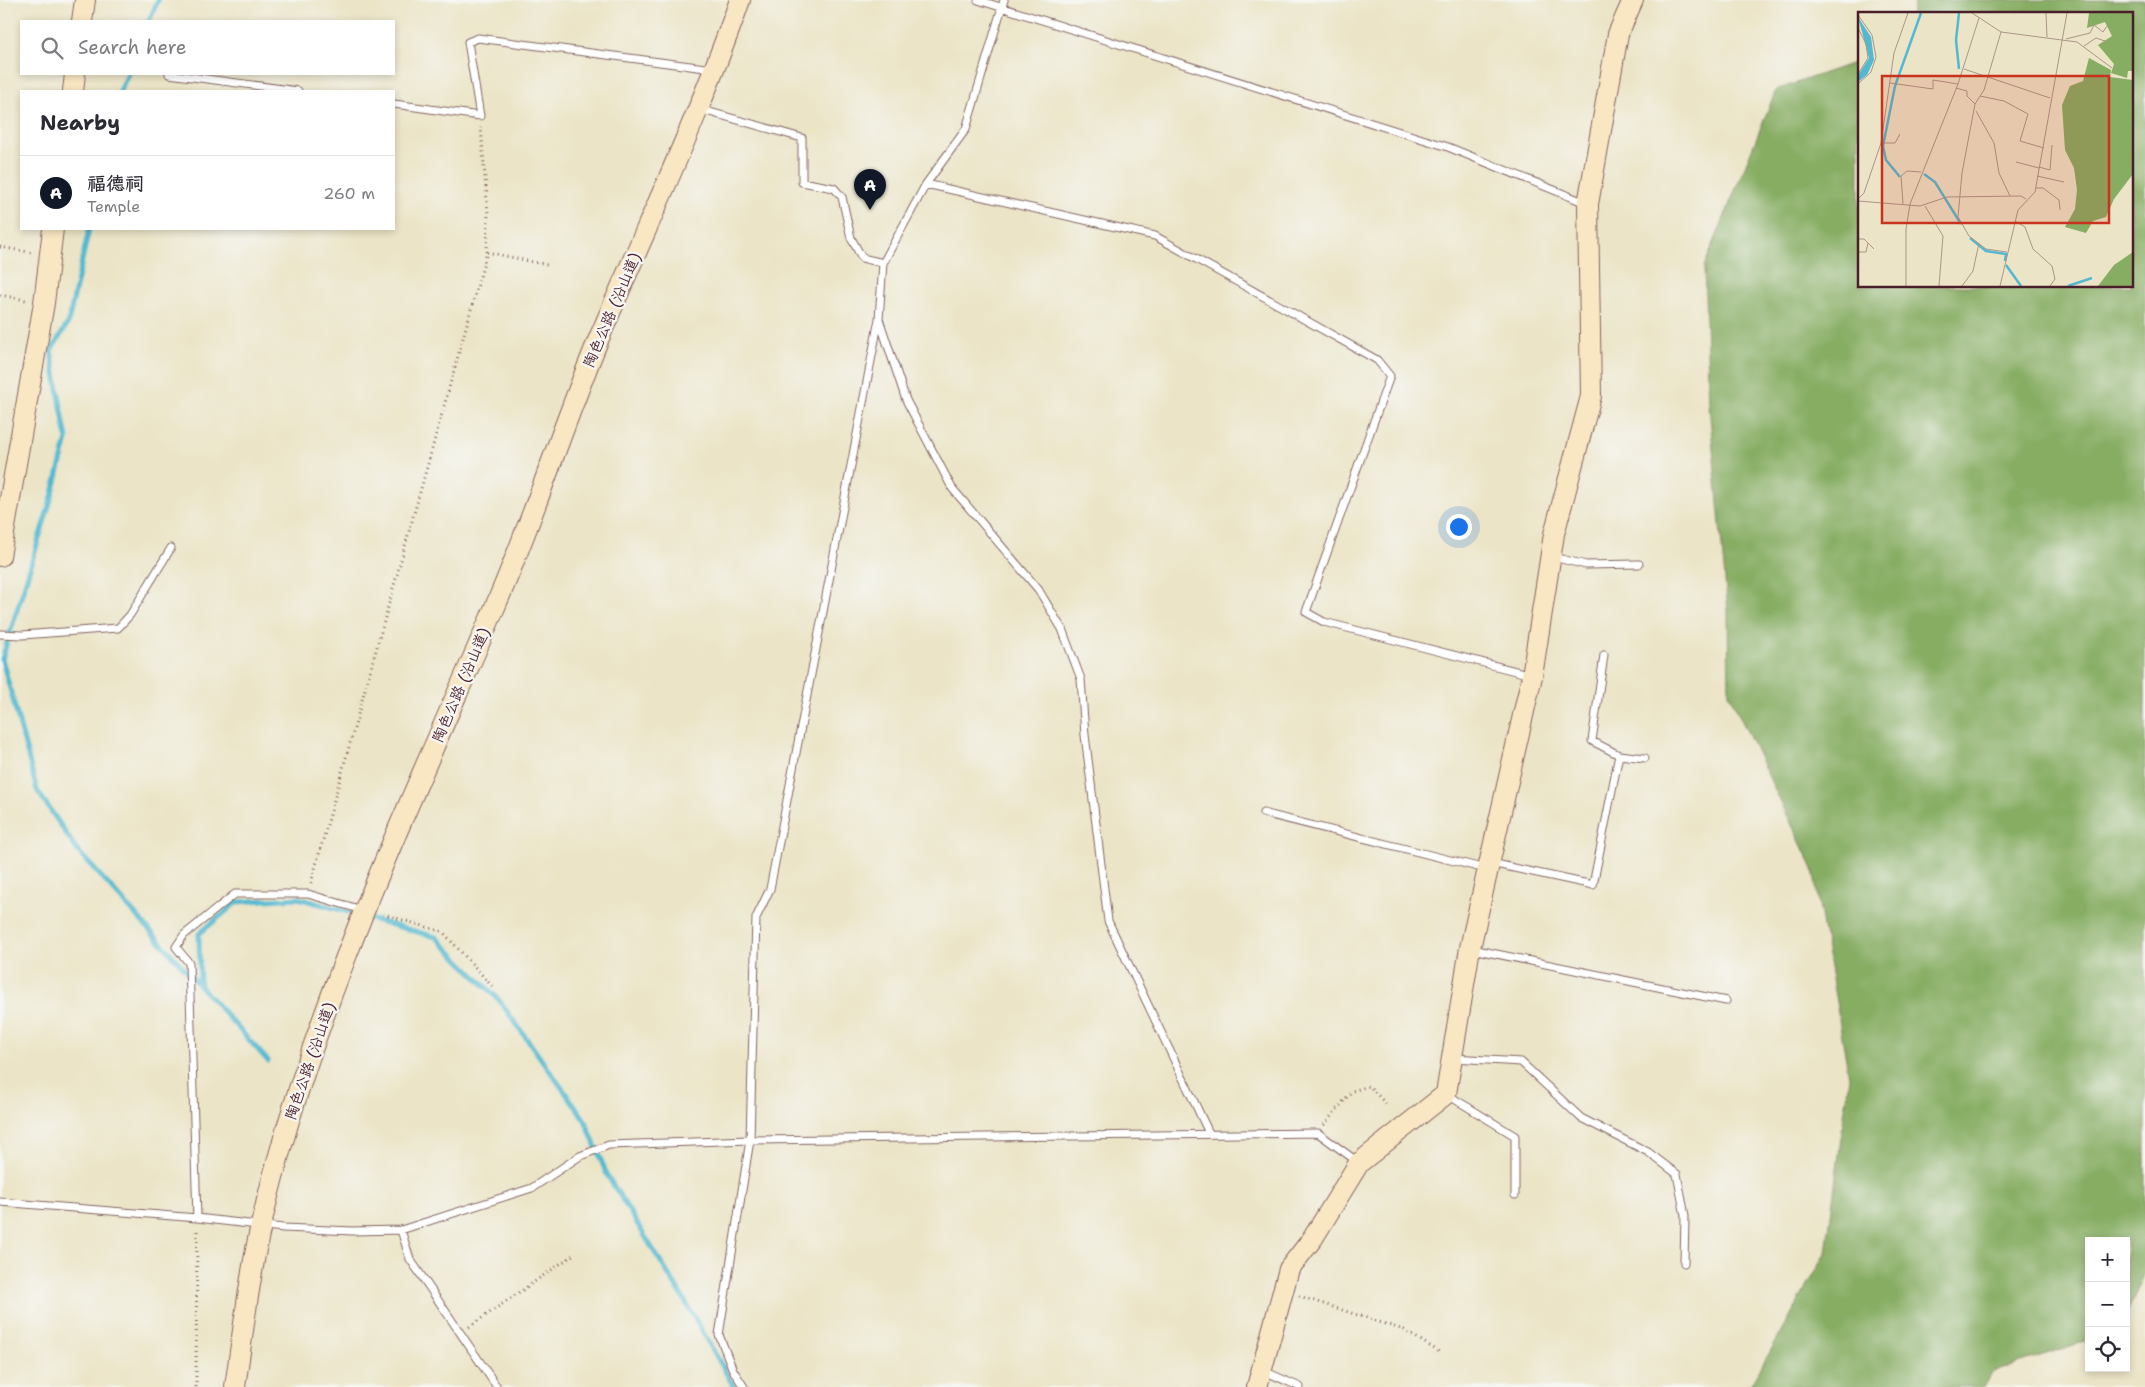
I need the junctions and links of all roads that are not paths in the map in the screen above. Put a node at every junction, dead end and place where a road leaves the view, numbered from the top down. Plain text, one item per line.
1 (85, 0) edge
2 (740, 0) edge
3 (978, 0) edge
4 (1633, 0) edge
5 (1003, 4) edge
6 (82, 20) edge
7 (716, 69) junction
8 (75, 75) edge
9 (177, 75) edge
10 (73, 90) edge
11 (290, 90) edge
12 (395, 104) edge
13 (699, 108) junction
14 (926, 184) junction
15 (1588, 204) junction
16 (53, 230) edge
17 (882, 263) junction
18 (879, 319) junction
19 (171, 548) dead end
20 (0, 556) edge
21 (1551, 556) junction
22 (1639, 564) dead end
23 (2, 634) edge
24 (1604, 655) dead end
25 (1532, 676) junction
26 (1619, 755) junction
27 (1645, 758) dead end
28 (1263, 813) dead end
29 (1487, 866) junction
30 (365, 910) junction
31 (1470, 948) junction
32 (1726, 1001) dead end
33 (1452, 1058) junction
34 (1446, 1094) junction
35 (1210, 1133) junction
36 (750, 1140) junction
37 (1359, 1163) junction
38 (1514, 1195) dead end
39 (0, 1202) edge
40 (197, 1218) junction
41 (260, 1226) junction
42 (401, 1230) junction
43 (1684, 1263) dead end
44 (1259, 1379) edge
45 (235, 1387) edge
46 (497, 1387) edge
47 (744, 1387) edge
48 (1300, 1387) edge

1 - 6 street
2 - 7 street, 陶色公路 (沿山道)
3 - 5 lane
4 - 15 street
5 - 14 lane
5 - 15 lane
7 - 12 lane
7 - 13 street, 陶色公路 (沿山道)
8 - 10 street
9 - 11 lane
13 - 17 lane
13 - 30 street, 陶色公路 (沿山道)
14 - 17 lane
14 - 25 lane
15 - 21 street
16 - 20 street
17 - 18 lane
18 - 35 lane
18 - 36 lane
19 - 23 lane
21 - 22 lane
21 - 25 street
24 - 26 lane
25 - 29 street
26 - 27 lane
26 - 29 lane
28 - 29 lane
29 - 31 street
30 - 40 lane
30 - 41 street, 陶色公路 (沿山道)
31 - 32 lane
31 - 33 street
33 - 34 street
33 - 43 lane
34 - 37 street
34 - 38 lane
35 - 36 lane
35 - 37 lane
36 - 42 lane
36 - 47 lane
37 - 44 street
39 - 40 lane
40 - 41 lane
41 - 42 lane
41 - 45 street, 陶色公路 (沿山道)
42 - 46 lane
44 - 48 lane

